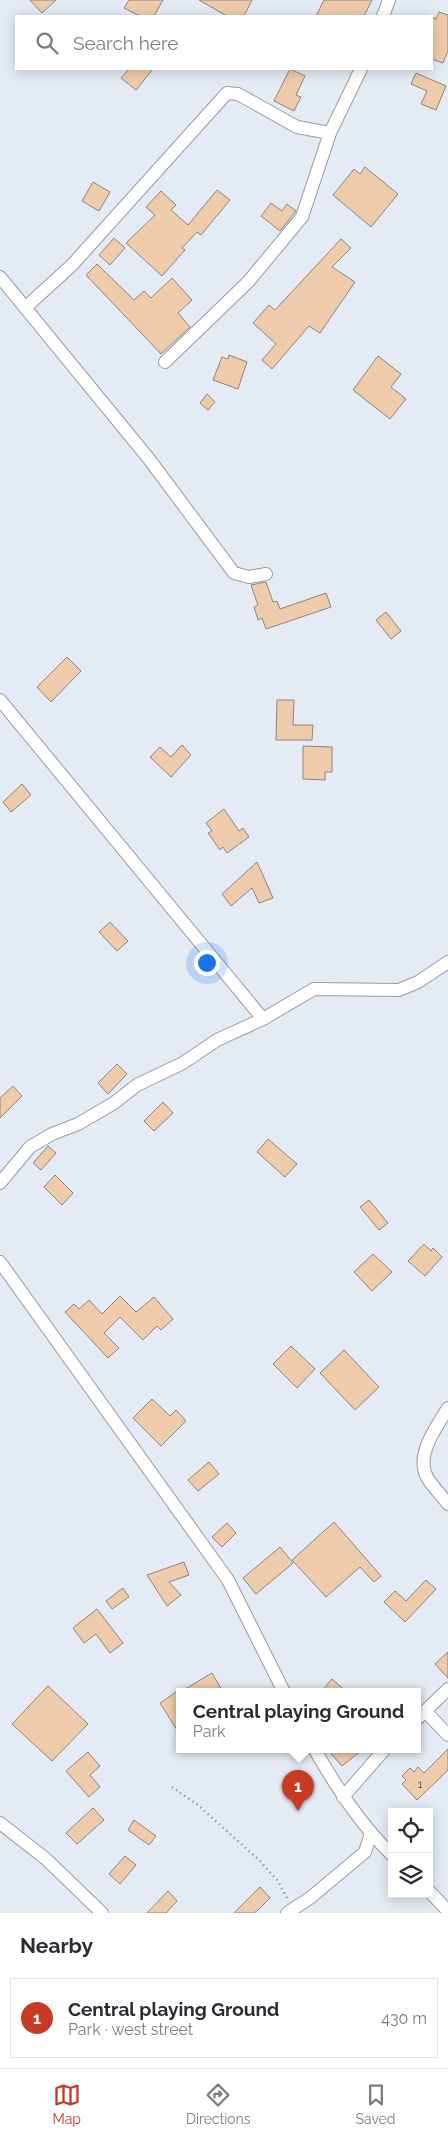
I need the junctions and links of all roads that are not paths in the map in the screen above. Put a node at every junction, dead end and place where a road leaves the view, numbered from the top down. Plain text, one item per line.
1 (389, 0) edge
2 (383, 15) edge
3 (361, 70) edge
4 (330, 133) junction
5 (0, 277) edge
6 (26, 307) junction
7 (165, 362) dead end
8 (266, 574) dead end
9 (0, 700) edge
10 (448, 962) edge
11 (263, 1019) junction
12 (0, 1183) edge
13 (0, 1262) edge
14 (448, 1408) edge
15 (448, 1504) edge
16 (282, 1688) edge
17 (448, 1689) edge
18 (421, 1715) edge
19 (448, 1735) edge
20 (317, 1753) edge
21 (381, 1753) edge
22 (343, 1797) junction
23 (0, 1823) edge
24 (371, 1833) junction
25 (388, 1851) edge
26 (365, 1852) junction
27 (388, 1852) edge
28 (433, 1895) edge
29 (291, 1910) edge
30 (448, 1911) edge
31 (102, 1913) edge

1 - 2 street
3 - 4 street
4 - 6 street
4 - 7 street
5 - 6 street
6 - 8 street
9 - 11 street
10 - 11 street
11 - 12 street
13 - 16 street
14 - 15 street
17 - 18 street
18 - 19 street
20 - 22 street
21 - 22 street
22 - 24 street
23 - 31 street
24 - 25 street
24 - 26 street
26 - 27 street
26 - 29 street
28 - 30 street

